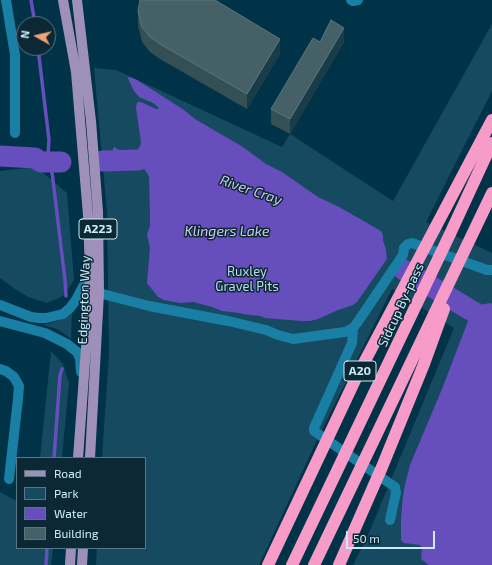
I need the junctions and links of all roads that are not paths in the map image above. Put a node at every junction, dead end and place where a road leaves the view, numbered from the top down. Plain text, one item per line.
1 (6, 0) edge
2 (63, 0) edge
3 (70, 0) edge
4 (77, 0) edge
5 (351, 0) edge
6 (358, 0) edge
7 (76, 72) junction
8 (492, 120) edge
9 (15, 133) dead end
10 (492, 142) edge
11 (492, 193) edge
12 (468, 244) junction
13 (492, 270) edge
14 (90, 274) junction
15 (99, 293) junction
16 (0, 305) edge
17 (0, 321) edge
18 (353, 328) junction
19 (0, 369) edge
20 (74, 457) edge
21 (78, 457) edge
22 (90, 457) edge
23 (9, 479) dead end
24 (390, 520) dead end
25 (71, 549) edge
26 (83, 549) edge
27 (70, 565) edge
28 (82, 565) edge
29 (268, 565) edge
30 (292, 565) edge
31 (314, 565) edge
32 (339, 565) edge

1 - 9 street
2 - 7 main road, Edgington Way / A223
3 - 7 main road, Edgington Way / A223
4 - 15 main road, Edgington Way / A223
5 - 6 street
7 - 14 main road, Edgington Way / A223
8 - 29 highway, A20
10 - 30 highway, Sidcup By-pass / A20
11 - 12 highway
12 - 31 highway
12 - 32 highway
13 - 18 street
14 - 16 street
14 - 21 main road, Edgington Way / A223
15 - 18 street
15 - 22 main road, Edgington Way / A223
17 - 20 street
18 - 24 street
19 - 23 street
25 - 27 main road
26 - 28 main road

